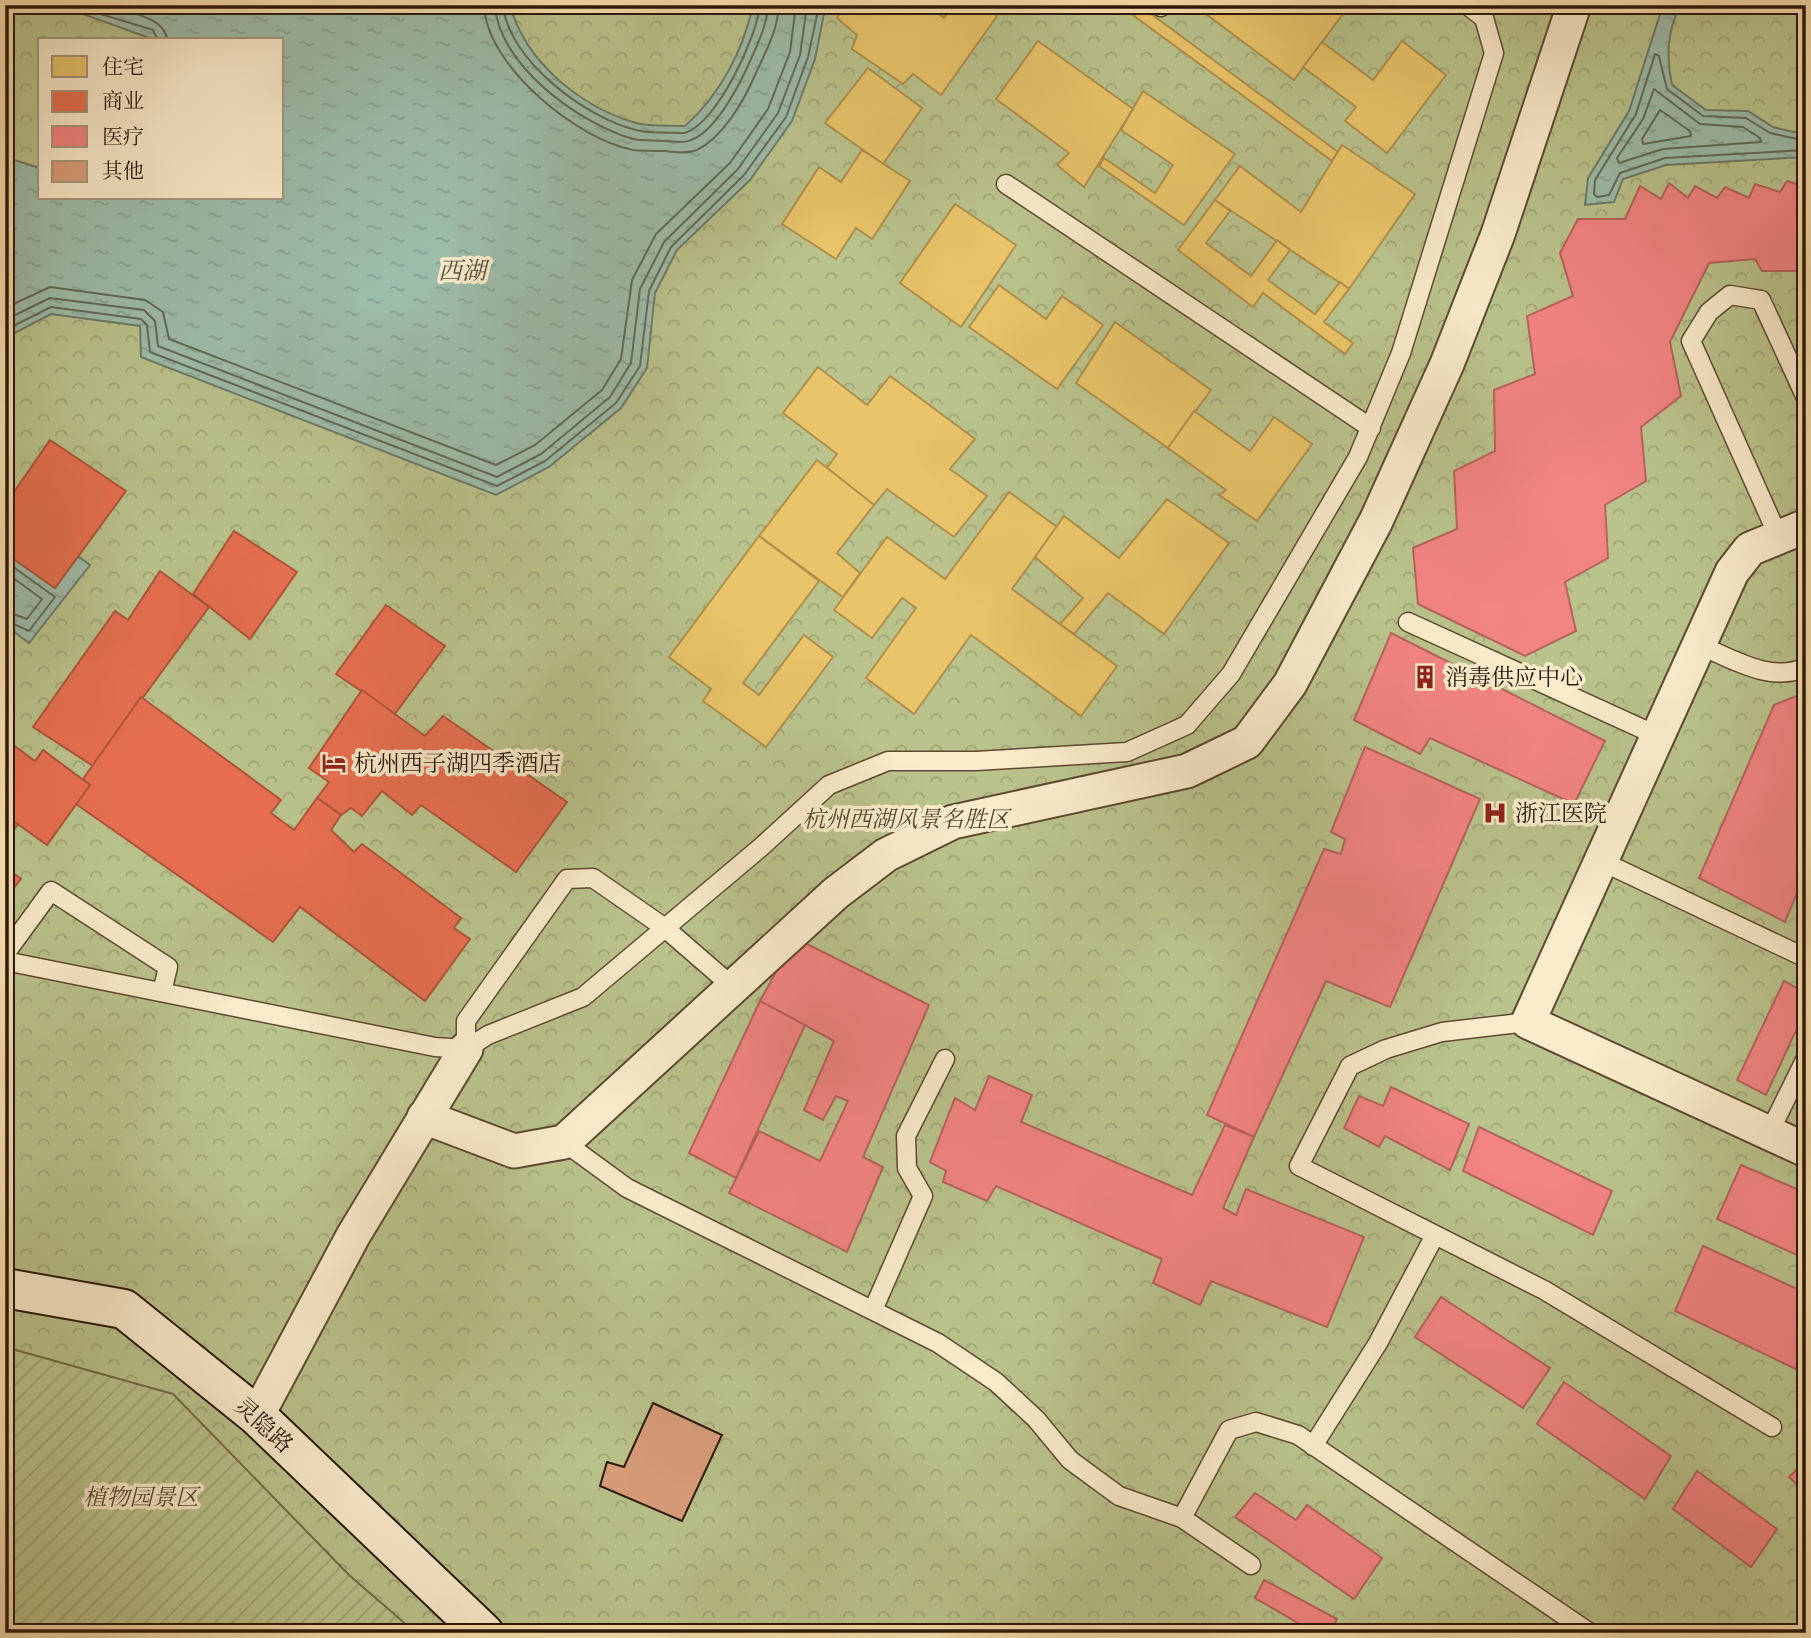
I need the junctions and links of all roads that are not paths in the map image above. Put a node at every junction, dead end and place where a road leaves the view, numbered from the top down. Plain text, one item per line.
1 (1467, 5) edge
2 (1574, 5) edge
3 (1006, 184) dead end
4 (1806, 398) edge
5 (1371, 428) junction
6 (1793, 532) edge
7 (1408, 622) dead end
8 (1699, 645) junction
9 (1806, 667) edge
10 (1658, 736) junction
11 (1601, 861) junction
12 (664, 928) junction
13 (5, 954) edge
14 (1806, 958) edge
15 (5, 961) edge
16 (733, 987) junction
17 (162, 992) junction
18 (1528, 1022) junction
19 (466, 1049) junction
20 (1806, 1058) edge
21 (945, 1059) dead end
22 (424, 1117) junction
23 (1769, 1133) junction
24 (564, 1142) junction
25 (1806, 1150) edge
26 (1435, 1235) junction
27 (5, 1288) edge
28 (873, 1310) junction
29 (257, 1416) junction
30 (1772, 1427) dead end
31 (1313, 1446) junction
32 (1182, 1518) junction
33 (1251, 1565) dead end
34 (484, 1633) edge
35 (1590, 1633) edge

1 - 5 lane
2 - 16 street
3 - 5 lane
4 - 6 lane
5 - 12 lane
6 - 8 street
7 - 10 lane
8 - 9 lane
8 - 10 street
10 - 11 street
11 - 14 lane
11 - 18 street
12 - 16 lane
12 - 19 lane
12 - 19 lane
13 - 17 lane
15 - 17 lane
16 - 24 street
17 - 19 lane
18 - 23 street
18 - 26 lane
19 - 22 street
20 - 23 lane
21 - 28 lane
22 - 24 street
22 - 29 street
23 - 25 street
24 - 28 lane
26 - 30 lane
26 - 31 lane
27 - 29 main road, 灵隐路
28 - 32 lane
29 - 34 main road, 灵隐路
31 - 32 lane
31 - 35 lane
32 - 33 lane

